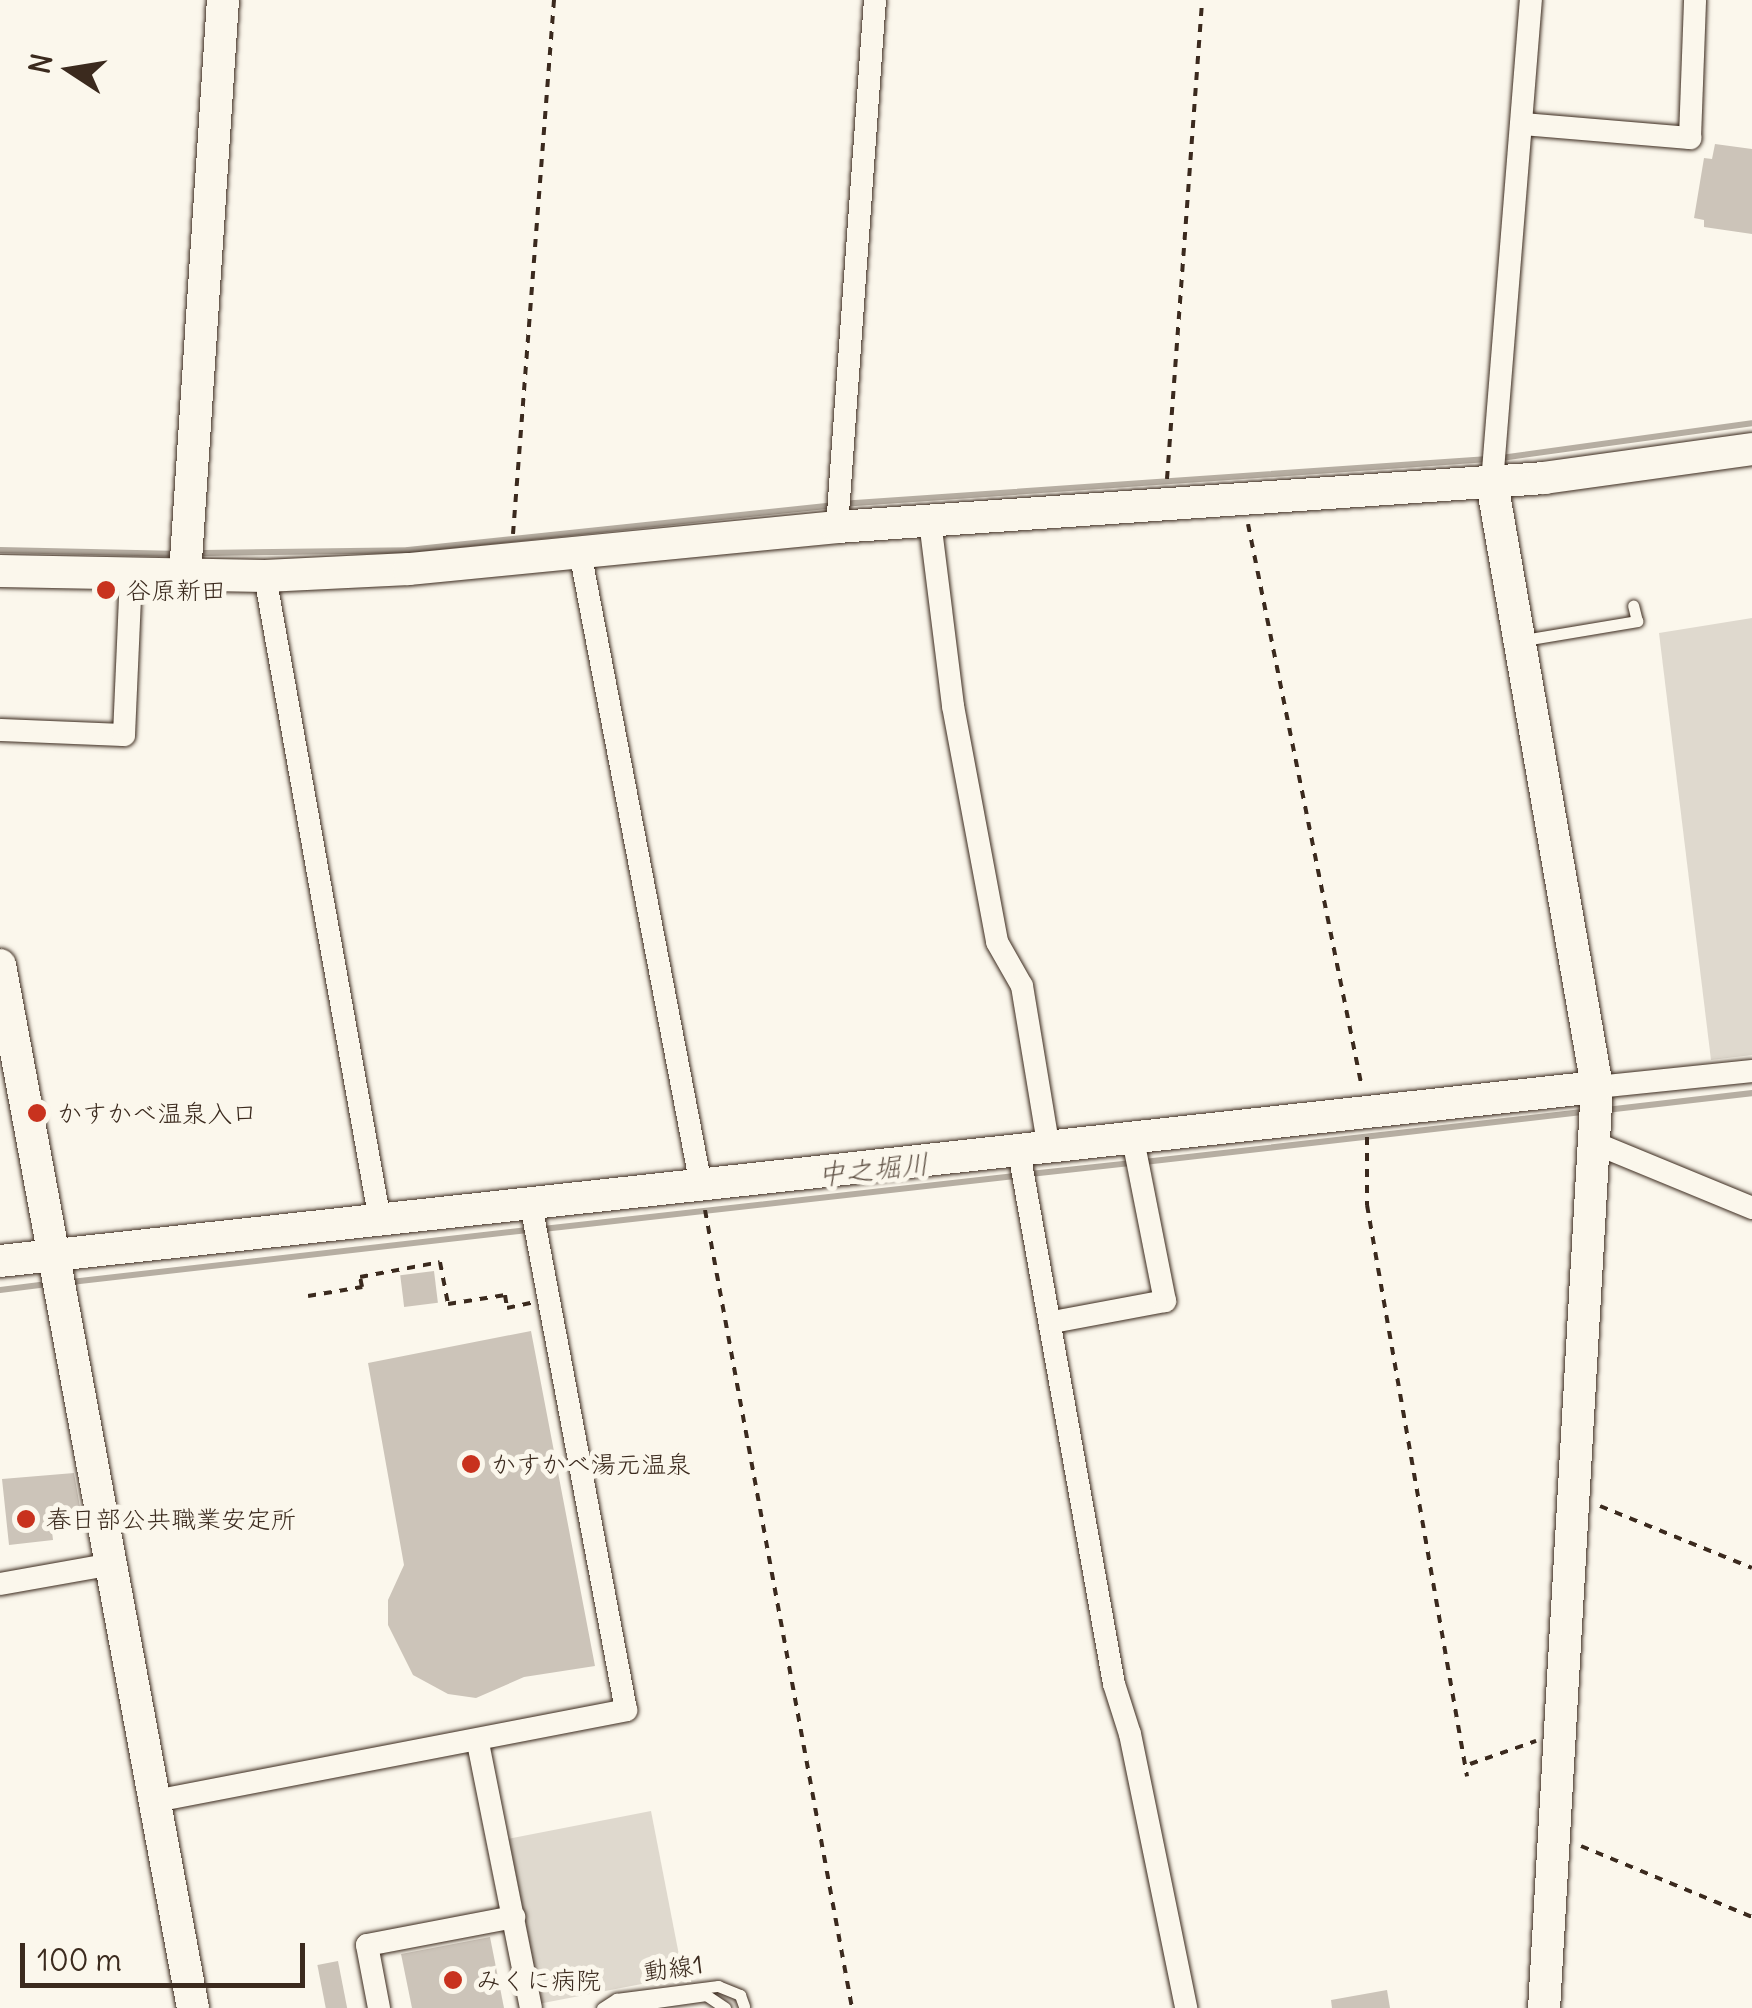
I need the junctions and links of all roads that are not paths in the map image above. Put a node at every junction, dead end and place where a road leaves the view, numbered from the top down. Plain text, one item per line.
1 (223, 0) edge
2 (875, 0) edge
3 (1530, 0) edge
4 (1696, 0) edge
5 (1522, 124) junction
6 (1752, 449) edge
7 (1493, 477) junction
8 (930, 521) junction
9 (838, 522) junction
10 (580, 552) junction
11 (0, 571) edge
12 (132, 574) junction
13 (185, 575) junction
14 (265, 576) junction
15 (1633, 605) dead end
16 (1520, 641) junction
17 (0, 730) edge
18 (0, 965) edge
19 (1752, 1071) edge
20 (1597, 1113) junction
21 (1133, 1140) junction
22 (1034, 1150) junction
23 (701, 1186) junction
24 (1752, 1208) edge
25 (380, 1221) junction
26 (534, 1221) junction
27 (54, 1254) junction
28 (0, 1261) edge
29 (1053, 1322) junction
30 (112, 1564) junction
31 (0, 1584) edge
32 (478, 1743) junction
33 (155, 1801) junction
34 (514, 1917) junction
35 (744, 2006) edge
36 (193, 2008) edge
37 (379, 2008) edge
38 (531, 2008) edge
39 (602, 2008) edge
40 (614, 2008) edge
41 (726, 2008) edge
42 (1186, 2008) edge
43 (1544, 2008) edge

1 - 13 street
2 - 9 street
3 - 5 street
4 - 5 street
5 - 7 street
6 - 7 street
7 - 8 street
7 - 16 street
8 - 9 street
8 - 22 street
9 - 10 street
10 - 14 street
10 - 23 street
11 - 12 street
12 - 13 street
12 - 17 street
13 - 14 street
14 - 25 street
15 - 16 lane
16 - 20 street
18 - 27 street
19 - 20 street
20 - 21 street
20 - 24 street
20 - 43 street
21 - 22 street
21 - 29 street
22 - 23 street
22 - 29 street
23 - 26 street
25 - 26 street
25 - 27 street
26 - 32 street
27 - 28 street
27 - 30 street
29 - 42 street
30 - 31 street
30 - 33 street
32 - 33 street
32 - 34 street
33 - 36 street
34 - 37 street
34 - 38 street
35 - 39 lane, 動線1
40 - 41 lane

